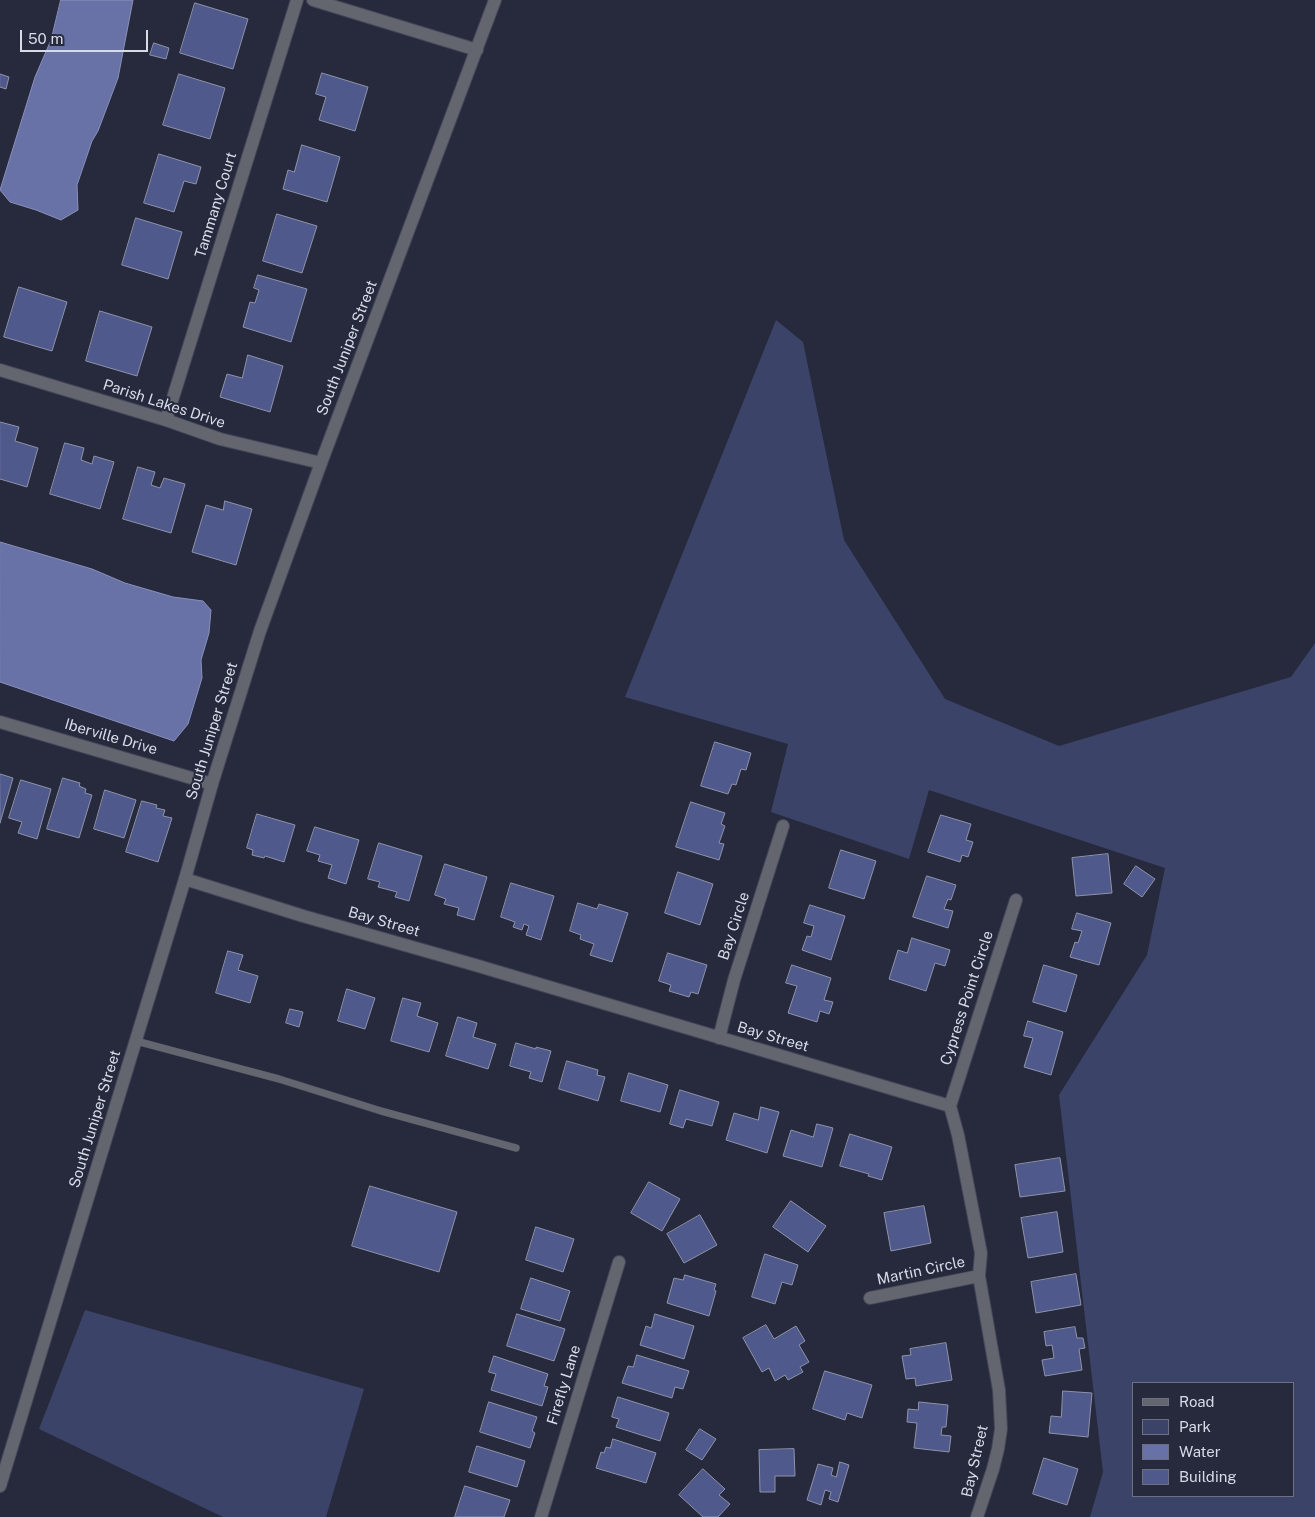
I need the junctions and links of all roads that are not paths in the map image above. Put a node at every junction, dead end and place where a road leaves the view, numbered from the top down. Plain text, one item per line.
1 (297, 0) edge
2 (313, 0) edge
3 (495, 0) edge
4 (477, 50) junction
5 (0, 370) edge
6 (166, 420) junction
7 (321, 463) junction
8 (0, 722) edge
9 (212, 784) junction
10 (783, 826) dead end
11 (185, 879) junction
12 (1016, 900) dead end
13 (718, 1038) junction
14 (136, 1041) junction
15 (950, 1106) junction
16 (516, 1148) dead end
17 (619, 1262) dead end
18 (979, 1276) junction
19 (870, 1298) dead end
20 (0, 1486) edge
21 (541, 1517) edge
22 (978, 1517) edge

1 - 6 street, Tammany Court
2 - 4 street
3 - 4 street, South Juniper Street
4 - 7 street, South Juniper Street
5 - 6 street, Parish Lakes Drive
6 - 7 street, Parish Lakes Drive
7 - 9 street, South Juniper Street
8 - 9 street, Iberville Drive
9 - 11 street, South Juniper Street
10 - 13 street, Bay Circle
11 - 13 street, Bay Street
11 - 14 street, South Juniper Street
12 - 15 street, Cypress Point Circle
13 - 15 street, Bay Street
14 - 16 lane
14 - 20 street, South Juniper Street
15 - 18 street, Bay Street
17 - 21 street, Firefly Lane
18 - 19 street, Martin Circle
18 - 22 street, Bay Street

